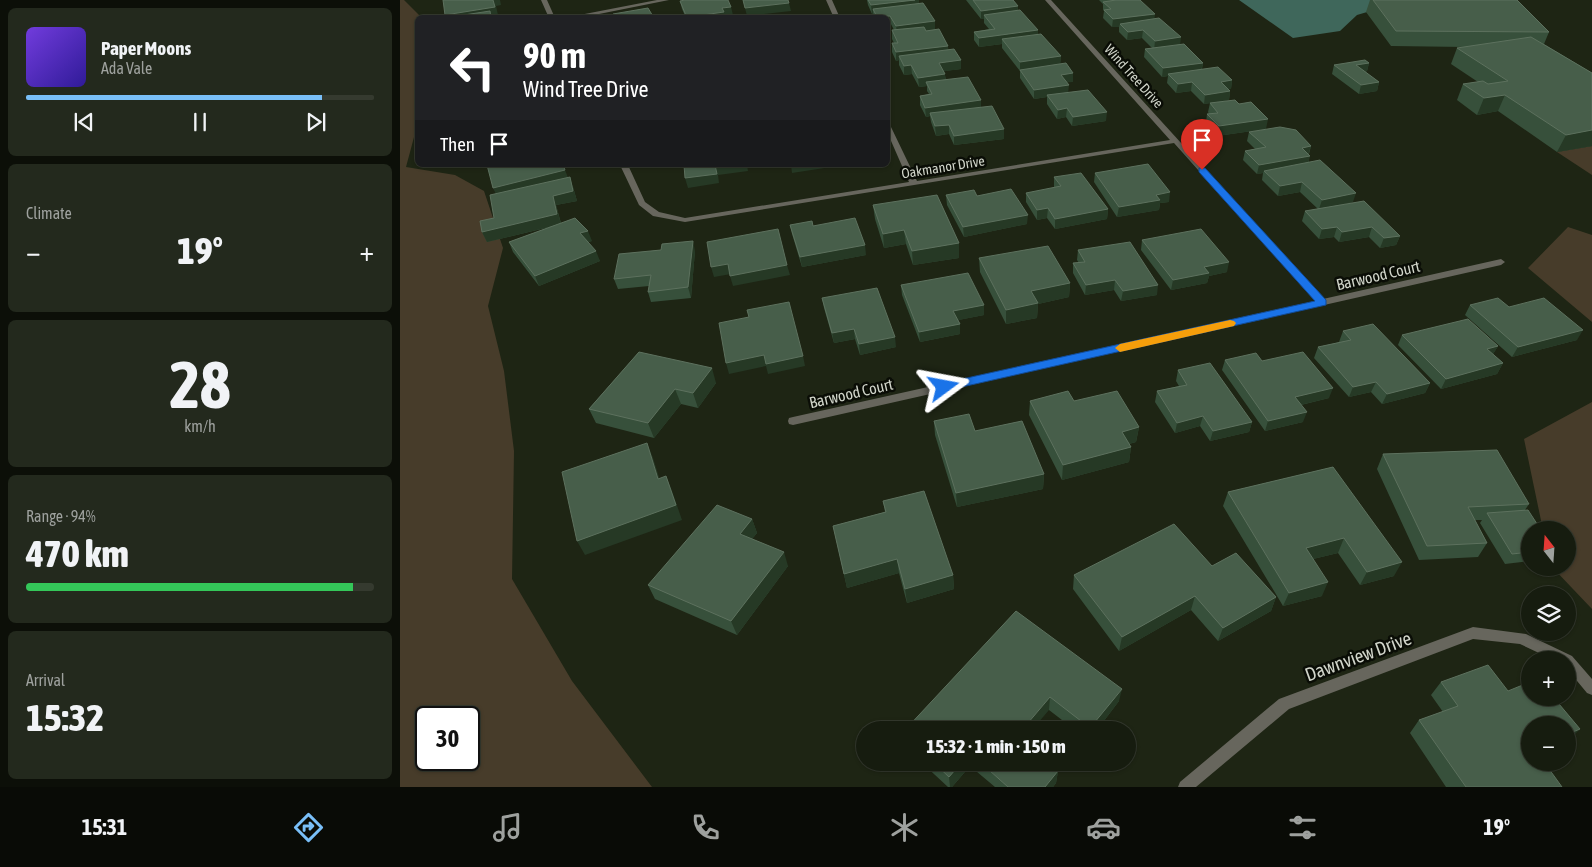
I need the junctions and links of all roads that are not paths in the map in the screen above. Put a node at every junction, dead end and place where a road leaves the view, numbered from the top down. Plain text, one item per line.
1 (544, 0) edge
2 (666, 0) edge
3 (829, 0) edge
4 (1048, 0) edge
5 (551, 15) edge
6 (584, 15) edge
7 (836, 15) edge
8 (890, 131) edge
9 (1175, 141) junction
10 (625, 167) edge
11 (914, 184) junction
12 (1500, 262) dead end
13 (1322, 302) junction
14 (793, 421) dead end
15 (1548, 651) edge
16 (1576, 670) edge
17 (1592, 689) edge
18 (1185, 787) edge

1 - 5 street
2 - 6 street
3 - 7 street
4 - 9 street, Wind Tree Drive
8 - 11 street
9 - 11 street, Oakmanor Drive
9 - 13 street, Wind Tree Drive
10 - 11 street, Oakmanor Drive
12 - 13 street, Barwood Court
13 - 14 street, Barwood Court
15 - 18 street, Dawnview Drive
16 - 17 street, Dawnview Drive

